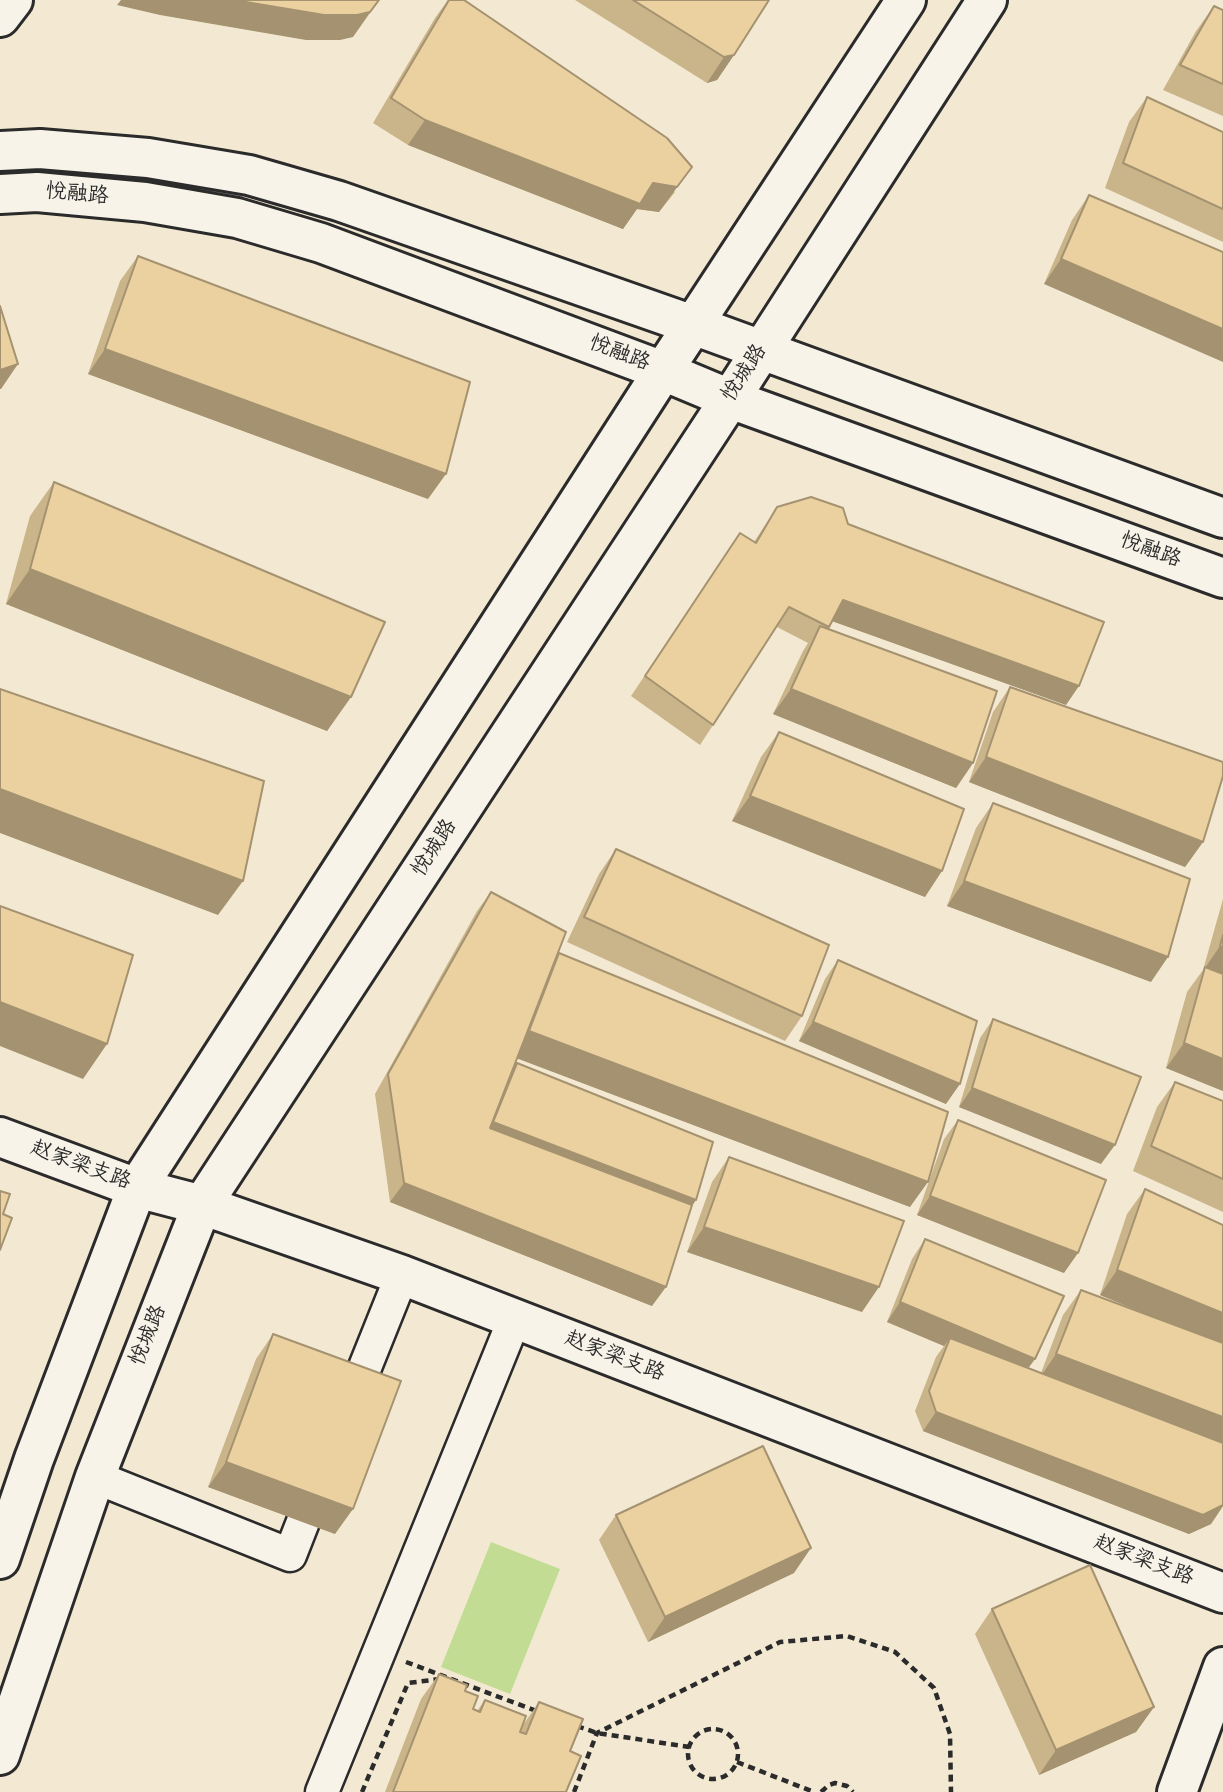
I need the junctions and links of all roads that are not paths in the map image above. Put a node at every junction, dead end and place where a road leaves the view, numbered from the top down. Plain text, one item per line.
1 (13, 0) edge
2 (906, 0) edge
3 (987, 0) edge
4 (0, 17) edge
5 (0, 150) edge
6 (0, 194) edge
7 (693, 326) junction
8 (761, 351) junction
9 (663, 371) junction
10 (730, 399) junction
11 (1223, 517) edge
12 (1223, 578) edge
13 (0, 1137) edge
14 (137, 1188) junction
15 (202, 1205) junction
16 (402, 1275) junction
17 (514, 1320) junction
18 (94, 1477) junction
19 (0, 1559) edge
20 (1223, 1593) edge
21 (1223, 1667) edge
22 (0, 1755) edge
23 (322, 1792) edge
24 (1177, 1792) edge

1 - 4 main road
2 - 7 main road
3 - 8 main road, 悦城路
5 - 7 main road, 悦融路
6 - 9 main road, 悦融路
7 - 8 main road, 悦融路
7 - 9 main road
8 - 10 main road, 悦城路
8 - 11 main road, 悦融路
9 - 10 main road, 悦融路
9 - 14 main road
10 - 12 main road, 悦融路
10 - 15 main road, 悦城路
13 - 14 main road, 赵家梁支路
14 - 15 main road, 赵家梁支路
14 - 19 main road
15 - 16 main road, 赵家梁支路
15 - 18 main road, 悦城路
16 - 17 main road, 赵家梁支路
16 - 18 street
17 - 20 main road, 赵家梁支路
17 - 23 street
18 - 22 main road, 悦城路
21 - 24 main road

